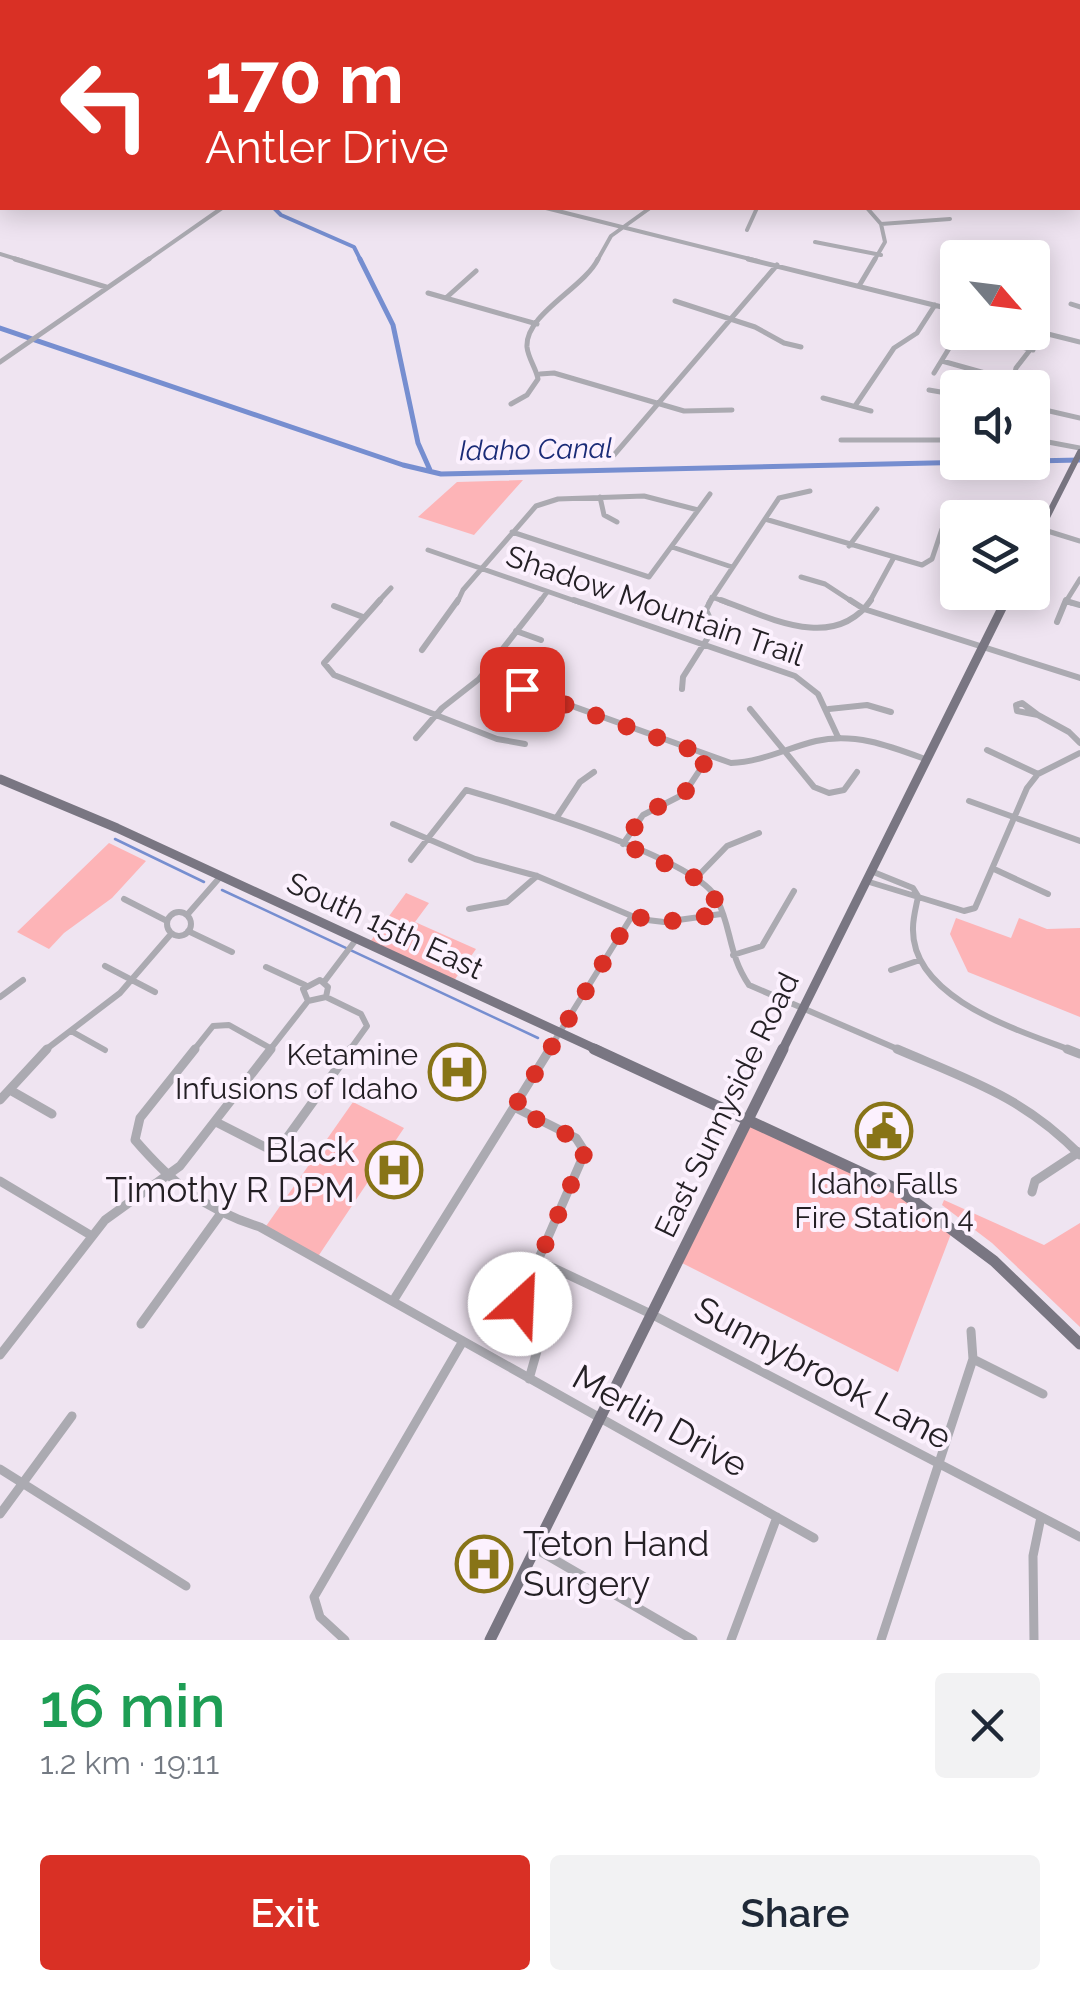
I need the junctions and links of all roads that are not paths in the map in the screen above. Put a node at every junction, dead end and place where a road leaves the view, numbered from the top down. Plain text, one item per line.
1 (742, 0) edge
2 (760, 0) edge
3 (219, 210) edge
4 (555, 210) edge
5 (647, 210) edge
6 (756, 210) edge
7 (870, 210) edge
8 (950, 220) dead end
9 (882, 224) junction
10 (624, 226) junction
11 (747, 230) dead end
12 (815, 242) dead end
13 (0, 254) edge
14 (881, 255) junction
15 (777, 265) junction
16 (476, 272) dead end
17 (860, 286) junction
18 (107, 287) junction
19 (428, 293) dead end
20 (446, 298) junction
21 (675, 301) dead end
22 (1071, 304) dead end
23 (935, 305) junction
24 (940, 306) edge
25 (1080, 306) edge
26 (730, 319) junction
27 (538, 324) junction
28 (1050, 334) edge
29 (1080, 342) edge
30 (801, 347) dead end
31 (949, 350) edge
32 (1033, 350) edge
33 (942, 360) junction
34 (0, 362) edge
35 (982, 370) edge
36 (1016, 370) edge
37 (934, 373) dead end
38 (540, 374) junction
39 (929, 390) dead end
40 (940, 392) edge
41 (823, 398) dead end
42 (512, 404) dead end
43 (658, 404) junction
44 (855, 406) junction
45 (732, 410) dead end
46 (871, 411) dead end
47 (1050, 411) edge
48 (1080, 418) edge
49 (841, 440) dead end
50 (940, 440) edge
51 (1050, 444) edge
52 (1080, 452) edge
53 (603, 460) dead end
54 (1074, 465) joint
55 (810, 491) dead end
56 (710, 494) dead end
57 (600, 497) junction
58 (877, 509) dead end
59 (698, 510) junction
60 (1050, 514) edge
61 (765, 519) junction
62 (617, 522) dead end
63 (512, 532) junction
64 (1050, 532) edge
65 (940, 534) edge
66 (1080, 541) edge
67 (850, 546) junction
68 (672, 547) junction
69 (428, 550) dead end
70 (894, 559) junction
71 (732, 567) junction
72 (482, 569) junction
73 (801, 576) dead end
74 (1080, 578) edge
75 (391, 588) dead end
76 (547, 592) junction
77 (712, 597) junction
78 (1066, 601) junction
79 (1080, 605) edge
80 (334, 606) dead end
81 (864, 610) junction
82 (1001, 610) edge
83 (363, 617) junction
84 (1057, 622) dead end
85 (516, 631) junction
86 (541, 640) dead end
87 (705, 645) junction
88 (983, 646) junction
89 (422, 650) dead end
90 (482, 674) junction
91 (1080, 678) edge
92 (682, 688) dead end
93 (750, 709) dead end
94 (828, 709) junction
95 (890, 712) dead end
96 (435, 714) junction
97 (1038, 715) dead end
98 (838, 737) junction
99 (416, 738) dead end
100 (1080, 743) edge
101 (525, 744) dead end
102 (986, 750) dead end
103 (784, 752) junction
104 (1080, 753) edge
105 (709, 756) junction
106 (925, 759) junction
107 (594, 772) dead end
108 (856, 772) dead end
109 (1038, 774) junction
110 (0, 780) edge
111 (969, 801) dead end
112 (557, 816) junction
113 (1015, 818) junction
114 (393, 824) dead end
115 (759, 833) dead end
116 (428, 838) junction
117 (1080, 841) edge
118 (624, 844) junction
119 (410, 860) dead end
120 (994, 869) junction
121 (220, 876) junction
122 (537, 876) junction
123 (868, 876) junction
124 (698, 877) junction
125 (794, 892) dead end
126 (1048, 894) dead end
127 (918, 896) junction
128 (124, 900) dead end
129 (469, 910) dead end
130 (721, 914) junction
131 (187, 915) junction
132 (632, 916) junction
133 (167, 921) junction
134 (188, 931) junction
135 (171, 934) junction
136 (350, 947) junction
137 (232, 952) dead end
138 (733, 955) junction
139 (920, 960) junction
140 (105, 966) dead end
141 (266, 967) dead end
142 (890, 970) dead end
143 (23, 980) dead end
144 (132, 980) junction
145 (324, 982) junction
146 (305, 986) junction
147 (156, 992) dead end
148 (0, 996) edge
149 (326, 997) junction
150 (308, 1001) junction
151 (803, 1009) junction
152 (71, 1031) junction
153 (559, 1035) junction
154 (272, 1049) junction
155 (105, 1050) dead end
156 (1080, 1054) edge
157 (10, 1090) junction
158 (0, 1100) edge
159 (514, 1108) junction
160 (52, 1114) dead end
161 (748, 1120) junction
162 (216, 1122) junction
163 (1079, 1153) edge
164 (167, 1177) junction
165 (0, 1182) edge
166 (1032, 1192) dead end
167 (219, 1216) junction
168 (92, 1236) junction
169 (539, 1261) junction
170 (393, 1301) junction
171 (652, 1314) junction
172 (141, 1324) dead end
173 (971, 1331) dead end
174 (463, 1341) junction
175 (1080, 1344) edge
176 (0, 1356) edge
177 (973, 1358) junction
178 (529, 1379) junction
179 (1043, 1394) dead end
180 (72, 1416) dead end
181 (600, 1418) junction
182 (938, 1463) junction
183 (0, 1469) edge
184 (22, 1484) junction
185 (0, 1514) edge
186 (1041, 1517) junction
187 (777, 1518) junction
188 (1080, 1537) edge
189 (814, 1538) dead end
190 (535, 1548) junction
191 (186, 1586) dead end
192 (345, 1640) edge
193 (490, 1640) edge
194 (693, 1640) edge
195 (731, 1640) edge
196 (881, 1640) edge
197 (1034, 1640) edge

1 - 2 street
3 - 18 street
4 - 10 street
5 - 10 street
6 - 11 street
7 - 9 street
8 - 9 street
9 - 14 street
10 - 15 street
10 - 27 street
12 - 14 street
13 - 18 street
14 - 17 street
15 - 17 street
15 - 26 street
16 - 20 street
17 - 23 street
18 - 34 street
19 - 20 street
20 - 27 street
21 - 26 street
22 - 25 street
23 - 24 street
23 - 44 street
26 - 30 street
26 - 43 street
27 - 38 street
28 - 29 street
31 - 33 street
32 - 36 street
33 - 35 street
33 - 37 street
38 - 42 street
38 - 43 street
39 - 40 street
41 - 44 street
43 - 45 street
43 - 53 street
44 - 46 street
47 - 48 street
49 - 50 street
51 - 52 street
52 - 54 main road
54 - 60 main road
55 - 61 street
56 - 59 street
57 - 59 street
57 - 62 street
57 - 63 street
58 - 67 street
59 - 68 street
61 - 67 street
61 - 71 street
63 - 68 street
63 - 72 street
64 - 66 street
65 - 70 street
67 - 70 street
68 - 71 street
69 - 72 street, Shadow Mountain Trail
70 - 81 street
71 - 77 street
72 - 76 street, Shadow Mountain Trail
72 - 89 street
73 - 81 street
74 - 78 street
75 - 83 street
76 - 85 street
76 - 87 street, Shadow Mountain Trail
77 - 81 street
77 - 87 street
78 - 79 street
78 - 84 street
80 - 83 street
81 - 88 street
82 - 88 main road, East Sunnyside Road
83 - 96 street
85 - 86 street
85 - 90 street
87 - 92 street
87 - 94 street, Shadow Mountain Trail
88 - 91 street
88 - 106 main road, East Sunnyside Road
90 - 96 street
90 - 105 street
93 - 103 street
94 - 95 street
94 - 98 street, Shadow Mountain Trail
96 - 99 street
96 - 101 street
97 - 100 street
98 - 103 street
98 - 106 street
102 - 109 street
103 - 105 street
103 - 108 street
104 - 109 street
105 - 118 street
106 - 123 main road, East Sunnyside Road
107 - 112 street
109 - 113 street
110 - 121 main road, South 15th East
111 - 113 street
112 - 116 street
112 - 118 street
113 - 117 street
113 - 120 street
114 - 116 street
115 - 124 street
116 - 119 street
116 - 122 street
118 - 124 street
120 - 126 street
120 - 127 street
121 - 131 street
121 - 136 main road, South 15th East
122 - 129 street
122 - 132 street
123 - 127 street
123 - 151 main road, East Sunnyside Road
124 - 130 street
125 - 138 street
127 - 139 street
128 - 133 street
130 - 132 street
130 - 138 street
131 - 133 street
131 - 134 street
132 - 153 street
133 - 135 street
134 - 135 street
134 - 137 street
135 - 144 street
136 - 145 street
136 - 153 main road, South 15th East
138 - 151 street
139 - 142 street
139 - 156 street
140 - 144 street
141 - 146 street
143 - 148 street
144 - 147 street
144 - 152 street
145 - 146 street
145 - 149 street
146 - 150 street
149 - 150 street
149 - 162 street
150 - 154 street
151 - 161 main road, East Sunnyside Road
151 - 163 street
152 - 155 street
152 - 157 street
153 - 159 street
153 - 161 main road, South 15th East
154 - 162 street
154 - 164 street, Merlin Drive
157 - 158 street
157 - 160 street
159 - 169 street
159 - 170 street
161 - 171 main road, East Sunnyside Road
161 - 175 main road, South 15th East
162 - 164 street
163 - 166 street
164 - 167 street, Merlin Drive
164 - 168 street
165 - 168 street
167 - 170 street, Merlin Drive
167 - 172 street
168 - 176 street
169 - 171 street, Sunnybrook Lane
169 - 178 street
170 - 174 street, Merlin Drive
171 - 181 main road, East Sunnyside Road
171 - 182 street, Sunnybrook Lane
173 - 177 street
174 - 178 street, Merlin Drive
174 - 192 street
177 - 179 street
177 - 182 street
178 - 181 street, Merlin Drive
180 - 184 street
181 - 187 street, Merlin Drive
181 - 190 main road, East Sunnyside Road
182 - 186 street, Sunnybrook Lane
182 - 196 street
183 - 184 street
184 - 185 street
184 - 191 street
186 - 188 street, Sunnybrook Lane
186 - 197 street
187 - 189 street, Merlin Drive
187 - 195 street
190 - 193 main road, East Sunnyside Road
190 - 194 street

